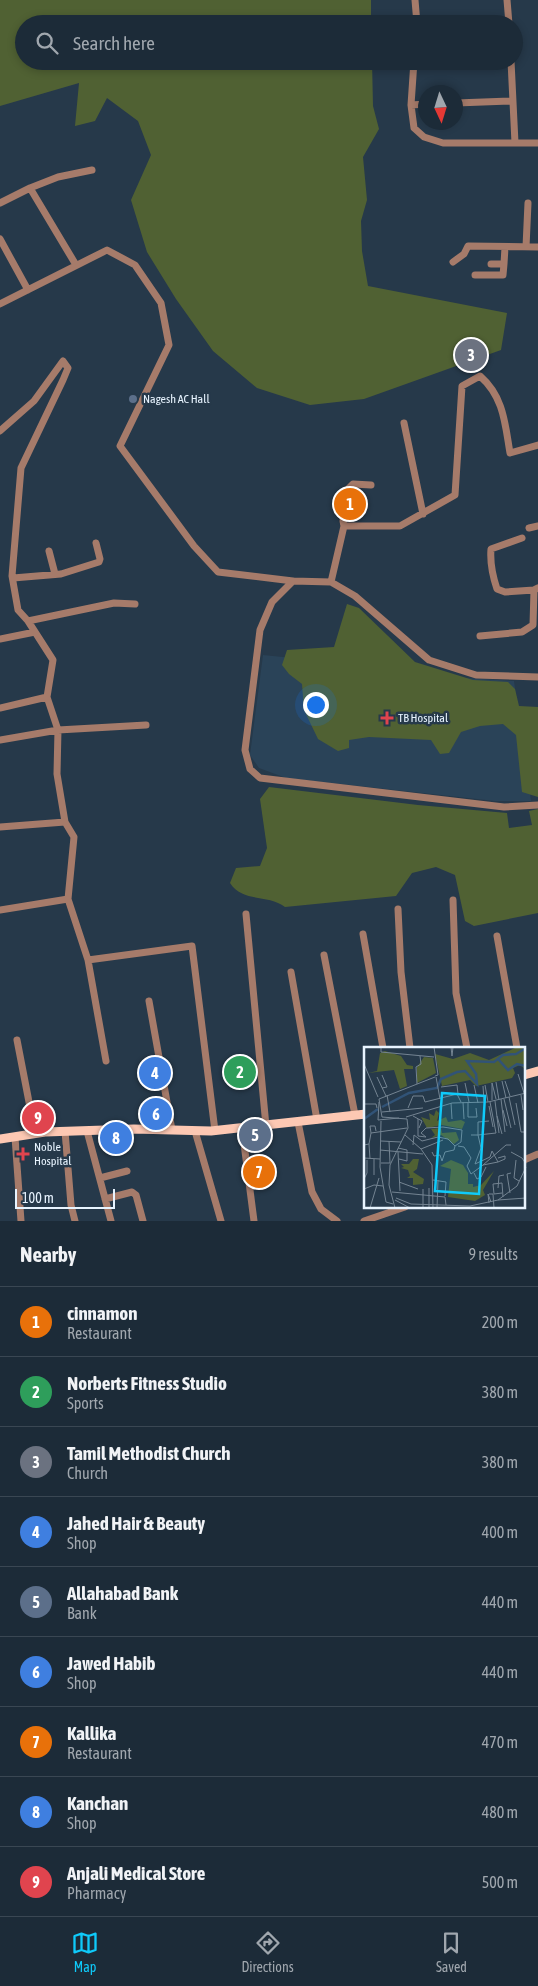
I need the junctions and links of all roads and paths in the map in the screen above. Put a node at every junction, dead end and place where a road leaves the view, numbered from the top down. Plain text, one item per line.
1 (415, 0) edge
2 (507, 0) edge
3 (416, 15) edge
4 (508, 15) edge
5 (413, 70) edge
6 (511, 70) edge
7 (513, 101) junction
8 (463, 103) edge
9 (411, 105) junction
10 (418, 105) edge
11 (515, 142) junction
12 (538, 143) edge
13 (92, 170) dead end
14 (30, 188) junction
15 (0, 203) edge
16 (528, 203) dead end
17 (0, 239) edge
18 (505, 247) junction
19 (526, 247) junction
20 (538, 248) edge
21 (453, 262) dead end
22 (491, 264) dead end
23 (504, 264) junction
24 (76, 265) junction
25 (475, 275) dead end
26 (28, 290) junction
27 (0, 304) edge
28 (404, 424) dead end
29 (0, 431) edge
30 (538, 445) edge
31 (371, 485) dead end
32 (423, 514) junction
33 (344, 526) junction
34 (538, 526) edge
35 (529, 528) dead end
36 (522, 538) dead end
37 (96, 543) dead end
38 (49, 551) dead end
39 (55, 574) junction
40 (13, 578) junction
41 (293, 581) junction
42 (331, 582) junction
43 (536, 589) edge
44 (135, 604) dead end
45 (28, 621) junction
46 (35, 632) junction
47 (480, 636) dead end
48 (0, 639) edge
49 (538, 677) edge
50 (46, 698) junction
51 (0, 708) edge
52 (146, 725) dead end
53 (58, 730) junction
54 (0, 740) edge
55 (538, 805) edge
56 (65, 822) junction
57 (0, 827) edge
58 (68, 900) junction
59 (453, 900) dead end
60 (398, 909) dead end
61 (0, 910) edge
62 (246, 914) dead end
63 (363, 934) dead end
64 (497, 936) dead end
65 (324, 955) dead end
66 (88, 960) junction
67 (291, 972) dead end
68 (149, 1001) dead end
69 (18, 1040) dead end
70 (383, 1047) edge
71 (410, 1047) edge
72 (467, 1047) edge
73 (517, 1047) edge
74 (106, 1061) dead end
75 (364, 1114) edge
76 (355, 1115) junction
77 (317, 1120) junction
78 (298, 1122) junction
79 (266, 1126) junction
80 (242, 1128) junction
81 (172, 1130) junction
82 (65, 1131) junction
83 (87, 1131) junction
84 (195, 1131) junction
85 (215, 1131) junction
86 (35, 1133) junction
87 (15, 1137) junction
88 (0, 1139) edge
89 (538, 1154) edge
90 (526, 1159) edge
91 (127, 1171) dead end
92 (100, 1178) junction
93 (105, 1199) junction
94 (402, 1208) edge
95 (21, 1221) edge
96 (75, 1221) edge
97 (111, 1221) edge
98 (143, 1221) edge
99 (221, 1221) edge
100 (254, 1221) edge
101 (337, 1221) edge
102 (364, 1221) edge

1 - 3 street
2 - 4 street
5 - 9 street
6 - 7 street
7 - 8 street
7 - 11 street
9 - 10 street
9 - 11 street
11 - 12 street
13 - 14 street
14 - 15 street
14 - 24 street
16 - 19 street
17 - 26 street
18 - 19 street
18 - 21 street
18 - 23 street
19 - 20 street
22 - 23 street
23 - 25 street
24 - 26 street
24 - 41 street
26 - 27 street
28 - 32 street
29 - 40 street
30 - 32 street
31 - 33 street
32 - 33 street
33 - 42 street
34 - 35 street
36 - 43 street
37 - 39 street
38 - 39 street
39 - 40 street
40 - 45 street
41 - 42 street
41 - 55 street
42 - 49 street
43 - 47 street
44 - 45 street
45 - 46 street
46 - 48 street
46 - 50 street
50 - 51 street
50 - 53 street
52 - 53 street
53 - 54 street
53 - 56 street
56 - 57 street
56 - 58 street
58 - 61 street
58 - 66 street
59 - 72 street
60 - 71 street
62 - 79 street
63 - 70 street
64 - 73 street
65 - 76 street
66 - 74 street
66 - 85 street
67 - 77 street
68 - 81 street
69 - 86 street
75 - 76 main road
76 - 77 main road
77 - 78 main road
78 - 79 main road
78 - 101 street
79 - 80 main road
80 - 85 main road
80 - 100 street
81 - 83 main road
81 - 84 main road
82 - 83 main road
82 - 86 main road
82 - 96 street
83 - 92 street
84 - 85 main road
84 - 99 street
86 - 87 main road
87 - 88 main road
87 - 95 street
89 - 90 street
91 - 92 street
92 - 93 street
93 - 97 street
93 - 98 street
94 - 102 street

